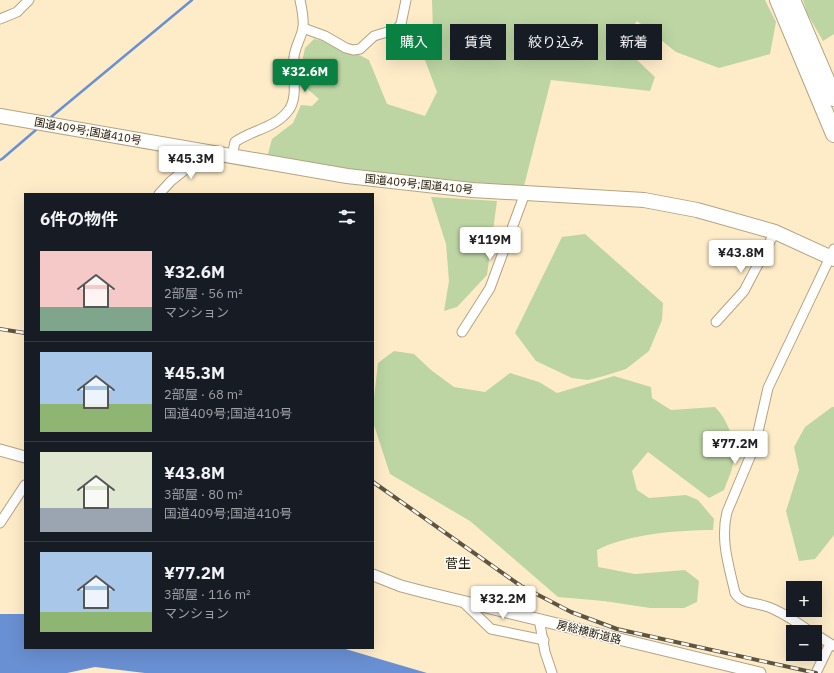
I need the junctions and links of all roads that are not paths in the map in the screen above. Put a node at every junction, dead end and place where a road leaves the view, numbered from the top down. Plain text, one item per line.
1 (29, 0) edge
2 (300, 0) edge
3 (406, 0) edge
4 (778, 0) edge
5 (792, 0) edge
6 (0, 19) edge
7 (303, 28) junction
8 (834, 98) edge
9 (0, 116) edge
10 (834, 134) edge
11 (198, 150) junction
12 (232, 156) junction
13 (160, 193) edge
14 (525, 193) junction
15 (775, 232) junction
16 (833, 255) edge
17 (716, 322) dead end
18 (462, 332) dead end
19 (0, 450) edge
20 (24, 457) edge
21 (24, 486) edge
22 (0, 523) edge
23 (374, 575) edge
24 (462, 601) junction
25 (539, 620) junction
26 (800, 625) edge
27 (822, 639) edge
28 (544, 640) junction
29 (832, 645) edge
30 (552, 673) edge
31 (760, 673) edge
32 (816, 673) edge

1 - 6 street
2 - 7 street
3 - 7 street
4 - 10 highway
5 - 8 highway
7 - 12 street
9 - 11 highway, 国道409号;国道410号
11 - 12 highway, 国道409号;国道410号
11 - 13 street
12 - 14 highway, 国道409号;国道410号
14 - 15 highway, 国道409号;国道410号
14 - 18 street
15 - 16 highway, 国道409号;国道410号
15 - 17 street
16 - 26 street
19 - 20 street
21 - 22 street
23 - 24 street, 房総横断道路
24 - 25 street, 房総横断道路
24 - 28 street
25 - 28 street
25 - 31 street, 房総横断道路
27 - 29 street
28 - 30 street
29 - 32 street

